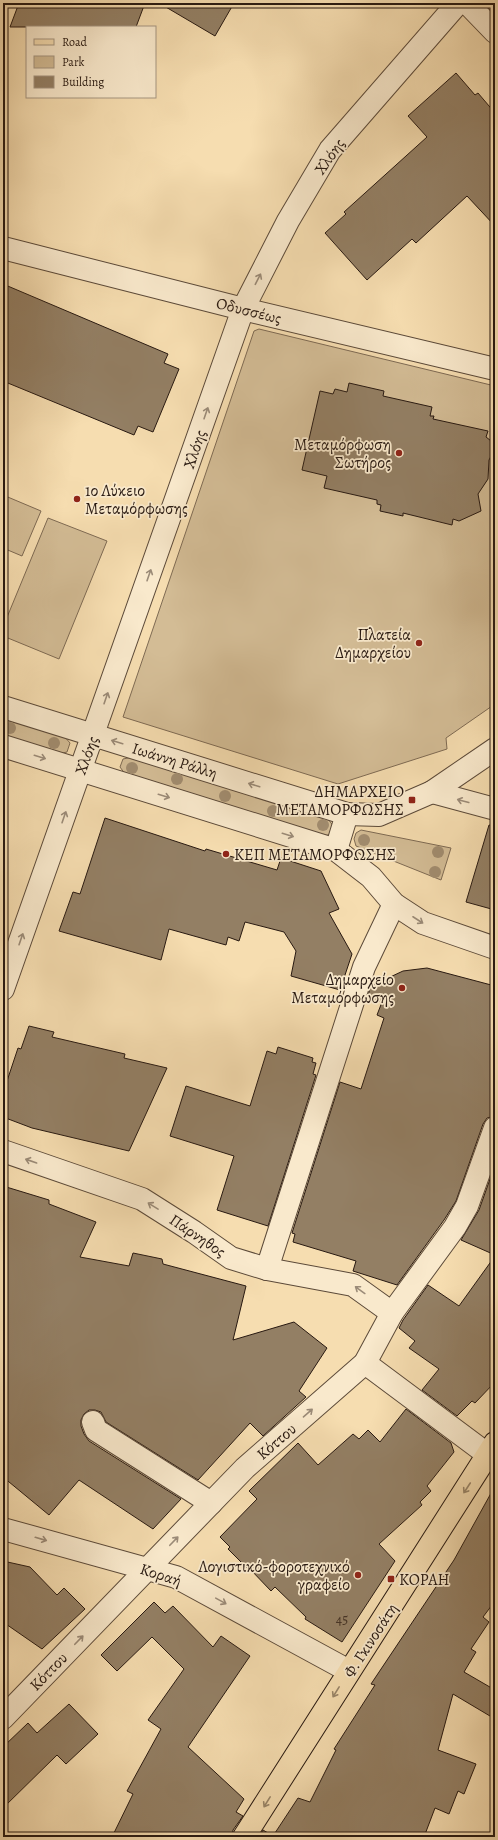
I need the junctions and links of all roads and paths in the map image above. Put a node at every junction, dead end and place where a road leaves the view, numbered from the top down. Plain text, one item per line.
1 (458, 3) edge
2 (467, 3) edge
3 (495, 32) edge
4 (3, 248) edge
5 (243, 309) junction
6 (495, 369) edge
7 (3, 707) edge
8 (93, 735) junction
9 (3, 746) edge
10 (495, 749) edge
11 (80, 770) junction
12 (432, 792) junction
13 (495, 810) edge
14 (347, 814) junction
15 (336, 850) junction
16 (394, 904) junction
17 (495, 948) edge
18 (3, 990) edge
19 (495, 1128) edge
20 (3, 1152) edge
21 (267, 1269) junction
22 (392, 1313) junction
23 (365, 1363) junction
24 (93, 1422) dead end
25 (493, 1453) edge
26 (211, 1503) junction
27 (3, 1529) edge
28 (147, 1569) junction
29 (349, 1671) junction
30 (3, 1718) edge
31 (244, 1837) edge

5 -> 1 street, Χλόης
2 - 3 street
4 - 5 street, Οδυσσέως
5 - 6 street, Οδυσσέως
8 -> 5 street, Χλόης
7 - 8 street, Ιωάννη Ράλλη
8 - 11 street, Χλόης
14 -> 8 street, Ιωάννη Ράλλη
9 -> 11 street
10 - 12 street
11 -> 15 street
18 -> 11 street, Χλόης
13 -> 12 street
12 - 14 street, Ιωάννη Ράλλη
14 - 15 street
15 - 16 street
16 -> 17 street
16 - 21 street
19 - 22 street, Κόττου
21 -> 20 street, Πάρνηθος
22 -> 21 street, Πάρνηθος
22 - 23 street, Κόττου
23 - 25 street
26 -> 23 street, Κόττου
24 - 26 street
25 -> 29 main road, Φ. Γκινοσάτη
28 -> 26 street, Κόττου
27 -> 28 street, Κοραή
28 -> 29 street, Κοραή
30 -> 28 street, Κόττου
29 -> 31 main road, Φ. Γκινοσάτη

